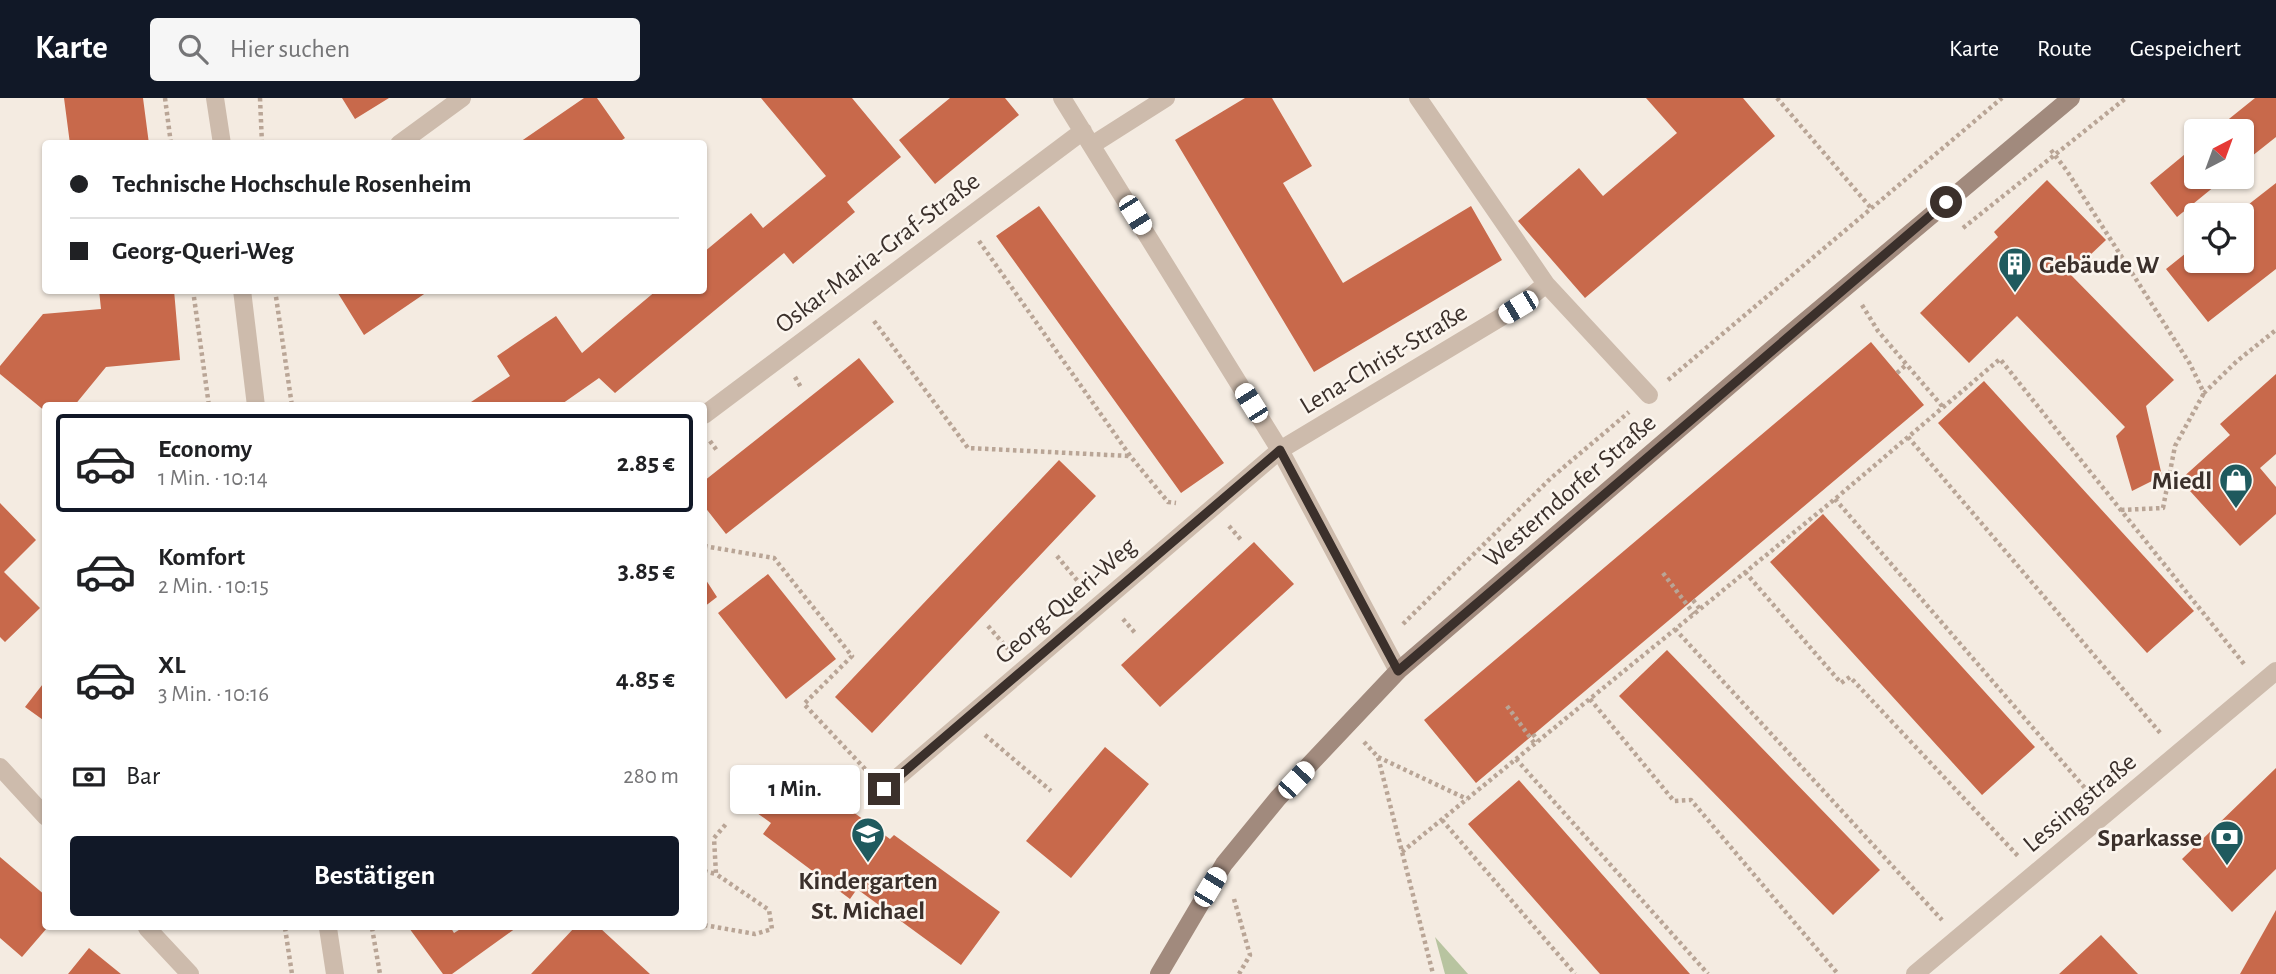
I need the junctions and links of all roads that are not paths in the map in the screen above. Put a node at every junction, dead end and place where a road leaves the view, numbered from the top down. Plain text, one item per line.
1 (215, 98) edge
2 (462, 98) edge
3 (1062, 98) edge
4 (1166, 98) edge
5 (2071, 98) edge
6 (1423, 100) edge
7 (1087, 138) junction
8 (221, 140) edge
9 (404, 140) edge
10 (1546, 284) junction
11 (242, 294) edge
12 (1649, 396) road end
13 (256, 402) edge
14 (707, 413) edge
15 (1280, 450) junction
16 (1398, 671) junction
17 (2276, 671) edge
18 (0, 767) edge
19 (884, 789) road end
20 (42, 813) edge
21 (149, 930) edge
22 (328, 930) edge
23 (190, 974) edge
24 (335, 974) edge
25 (1159, 974) edge
26 (1916, 974) edge

1 - 8 street
2 - 9 street
3 - 7 street
4 - 7 street
5 - 16 main road, Westerndorfer Straße
6 - 10 street
7 - 14 street, Oskar-Maria-Graf-Straße
7 - 15 street
10 - 12 street
10 - 15 street, Lena-Christ-Straße
11 - 13 street
15 - 16 street
15 - 19 street, Georg-Queri-Weg
16 - 25 main road, Westerndorfer Straße
17 - 26 street, Lessingstraße
18 - 20 street
21 - 23 street
22 - 24 street

